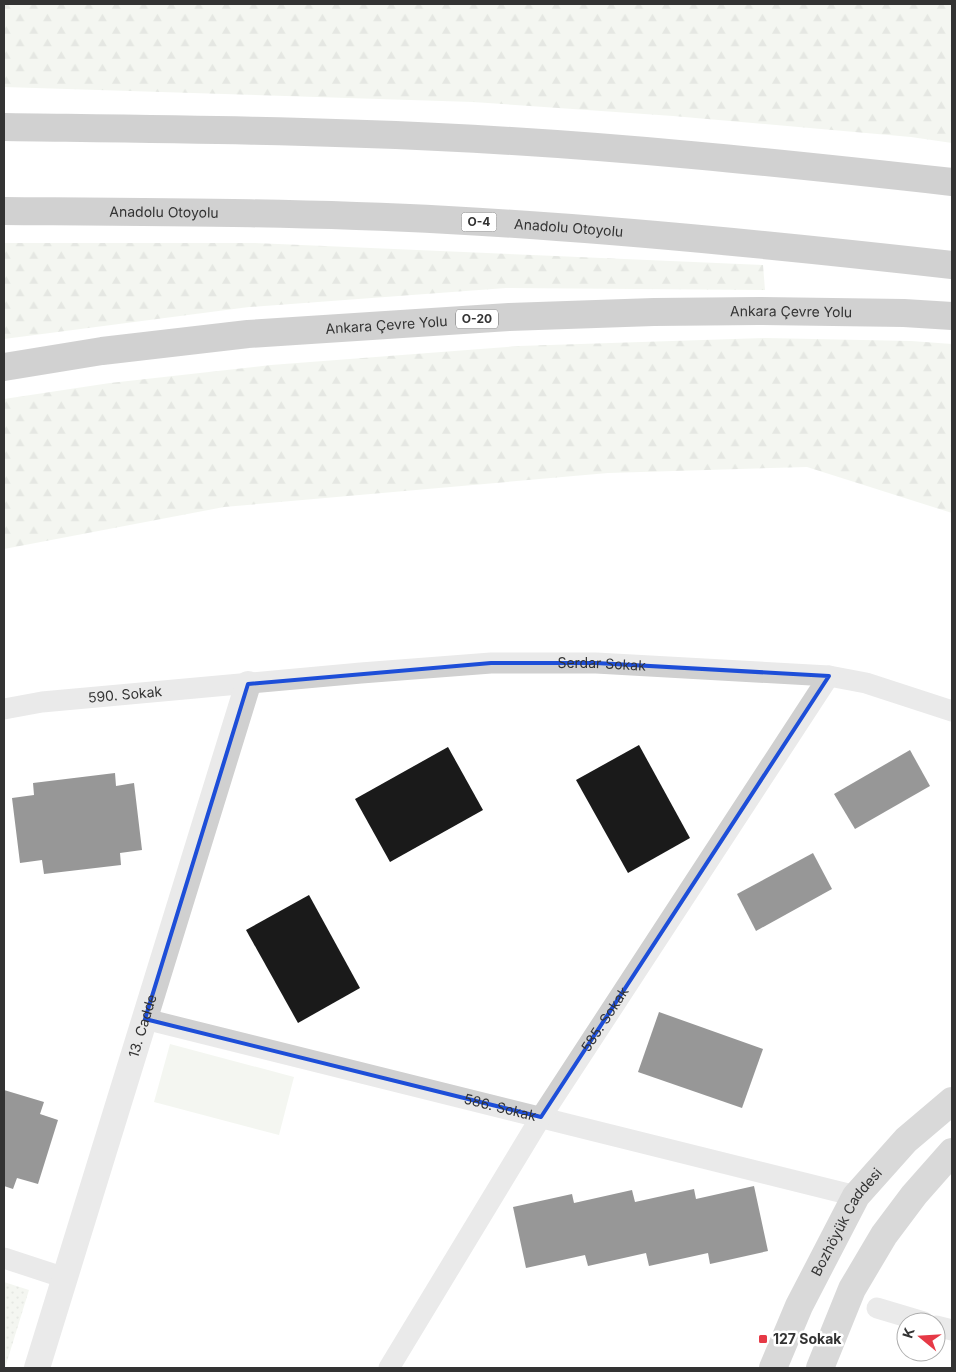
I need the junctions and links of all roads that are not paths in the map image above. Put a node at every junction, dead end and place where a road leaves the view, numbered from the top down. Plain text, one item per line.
1 (4, 127) edge
2 (952, 182) edge
3 (4, 211) edge
4 (952, 265) edge
5 (952, 316) edge
6 (4, 367) edge
7 (829, 676) junction
8 (248, 684) junction
9 (4, 709) edge
10 (952, 711) edge
11 (145, 1019) junction
12 (952, 1101) edge
13 (541, 1117) junction
14 (952, 1152) edge
15 (856, 1196) junction
16 (4, 1258) edge
17 (65, 1278) junction
18 (877, 1308) dead end
19 (896, 1314) edge
20 (37, 1368) edge
21 (389, 1368) edge
22 (773, 1368) edge
23 (820, 1368) edge

1 - 2 highway
3 - 4 highway, Anadolu Otoyolu / O-4
5 - 6 highway, Ankara Çevre Yolu / O-20
7 - 8 street, Serdar Sokak
7 - 10 street, Serdar Sokak
7 - 13 street, 585. Sokak
8 - 9 street, 590. Sokak
8 - 11 street, 13. Cadde
11 - 13 street, 586. Sokak
11 - 17 street, 13. Cadde
12 - 15 main road, Bozhöyük Caddesi
13 - 15 street, 586. Sokak
13 - 21 street, 585. Sokak
14 - 23 main road
15 - 22 main road, Bozhöyük Caddesi
16 - 17 street
17 - 20 street, 13. Cadde
18 - 19 street

